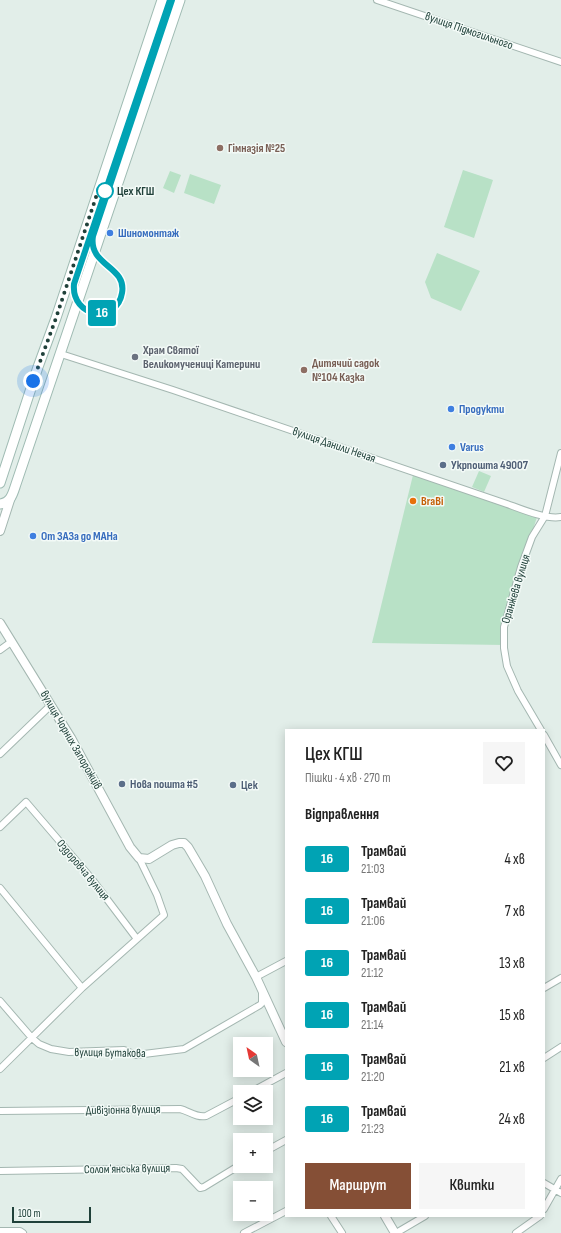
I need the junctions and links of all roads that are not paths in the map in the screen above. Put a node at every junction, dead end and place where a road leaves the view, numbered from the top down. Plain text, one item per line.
1 (162, 0) edge
2 (180, 0) edge
3 (377, 0) edge
4 (561, 62) edge
5 (61, 354) junction
6 (38, 367) junction
7 (54, 372) junction
8 (561, 453) edge
9 (0, 483) edge
10 (11, 497) junction
11 (0, 504) edge
12 (545, 516) junction
13 (561, 517) edge
14 (0, 531) edge
15 (0, 623) edge
16 (11, 642) junction
17 (0, 650) edge
18 (51, 704) junction
19 (540, 729) edge
20 (545, 737) edge
21 (0, 754) edge
22 (561, 765) edge
23 (0, 827) edge
24 (139, 858) junction
25 (0, 888) edge
26 (138, 939) junction
27 (285, 962) edge
28 (256, 977) junction
29 (561, 978) edge
30 (545, 987) edge
31 (82, 988) junction
32 (261, 990) junction
33 (0, 1001) edge
34 (32, 1038) junction
35 (285, 1040) edge
36 (561, 1047) edge
37 (545, 1057) edge
38 (0, 1069) edge
39 (285, 1074) edge
40 (264, 1085) edge
41 (233, 1102) edge
42 (0, 1111) edge
43 (285, 1141) edge
44 (273, 1147) edge
45 (233, 1170) edge
46 (0, 1171) edge
47 (561, 1179) edge
48 (545, 1184) edge
49 (558, 1191) edge
50 (545, 1208) edge
51 (285, 1212) edge
52 (332, 1217) edge
53 (387, 1217) edge
54 (423, 1217) edge
55 (539, 1217) edge
56 (0, 1231) edge
57 (23, 1233) edge
58 (244, 1233) edge
59 (342, 1233) edge
60 (396, 1233) edge
61 (516, 1233) edge

1 - 6 main road
2 - 5 main road
3 - 4 street, вулиця Підмогильного
5 - 7 main road
5 - 12 street, вулиця Данили Нечая
6 - 7 main road
6 - 9 main road
7 - 10 main road
8 - 12 street
10 - 11 main road
10 - 14 street
12 - 13 street, вулиця Данили Нечая
12 - 19 street, Оранжева вулиця
15 - 16 street, вулиця Чорних Запорожців
16 - 17 street
16 - 18 street, вулиця Чорних Запорожців
18 - 21 street
18 - 24 street, вулиця Чорних Запорожців
20 - 22 street
23 - 26 street, Оздоровча вулиця
24 - 26 street, вулиця Чорних Запорожців
24 - 28 street
25 - 31 street
26 - 31 street
27 - 28 street
28 - 32 street
29 - 30 street
31 - 34 street
32 - 34 street, вулиця Бутакова
32 - 35 street
33 - 34 street, вулиця Бутакова
34 - 38 street
36 - 37 street
39 - 40 street
41 - 42 street, Дивізіонна вулиця
43 - 44 street
45 - 46 street, Соломʼянська вулиця
47 - 49 street
48 - 49 street
49 - 50 street
51 - 58 street
52 - 59 street
53 - 60 street
54 - 60 street
55 - 61 street
56 - 57 street

